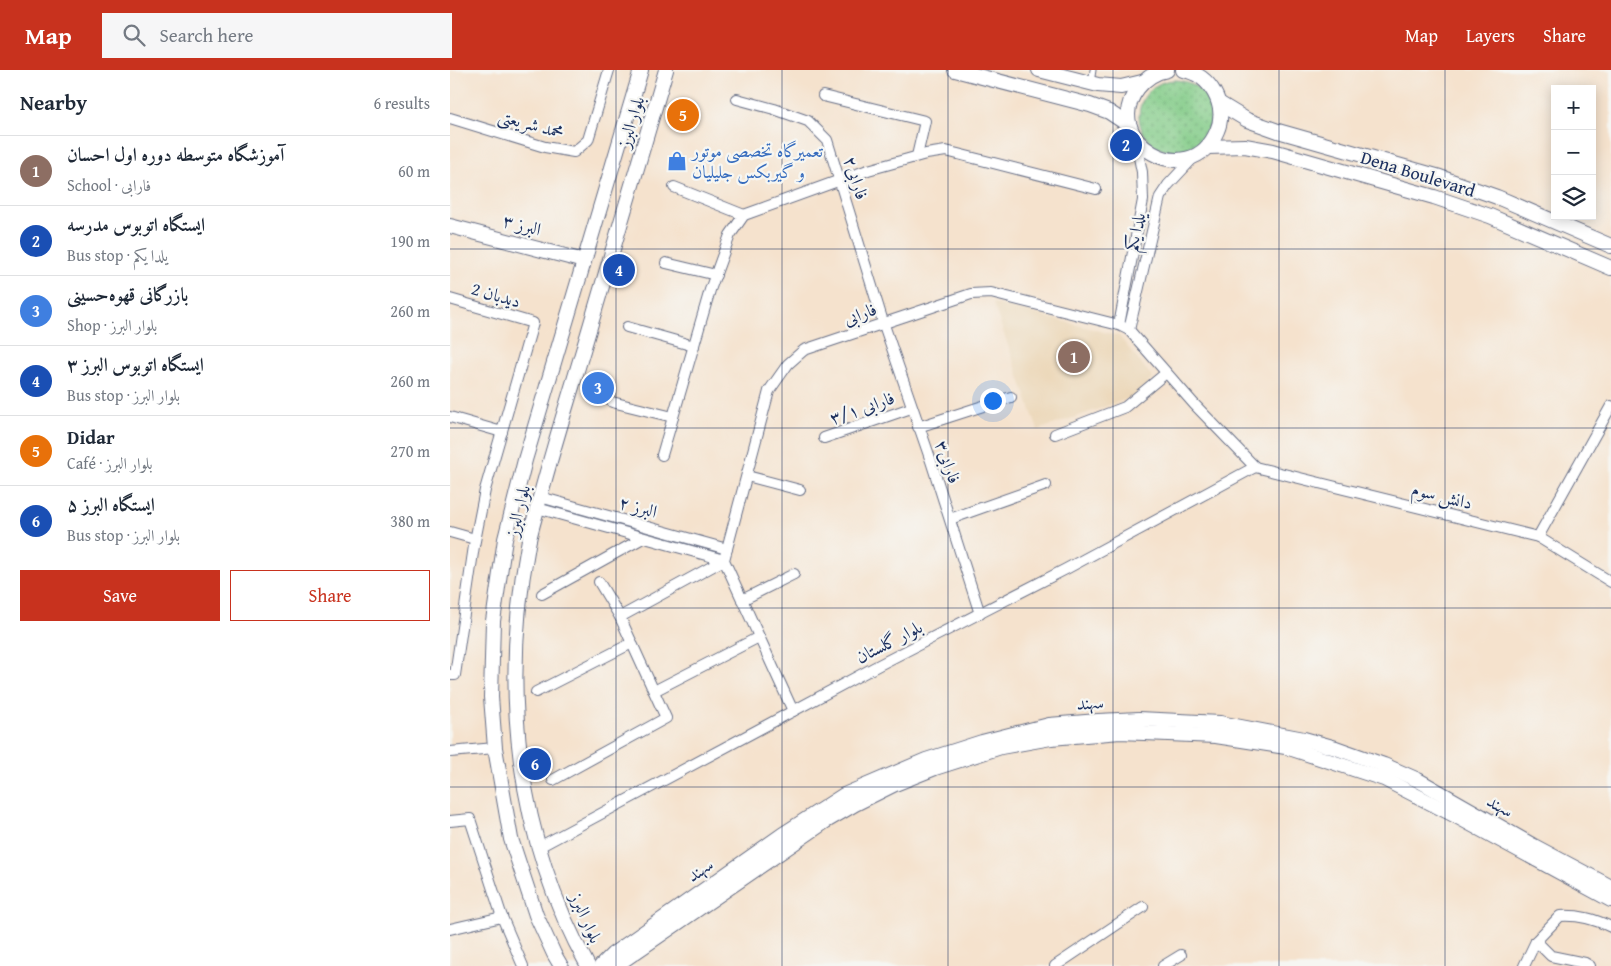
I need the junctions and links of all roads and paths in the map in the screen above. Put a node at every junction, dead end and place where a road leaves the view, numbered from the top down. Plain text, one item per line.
1 (609, 70) edge
2 (641, 70) edge
3 (666, 70) edge
4 (955, 70) edge
5 (1039, 70) edge
6 (1164, 70) edge
7 (1182, 70) edge
8 (1207, 76) edge
9 (1092, 77) edge
10 (1142, 82) junction
11 (823, 96) dead end
12 (737, 99) dead end
13 (1219, 103) junction
14 (450, 118) edge
15 (1133, 132) junction
16 (1202, 151) junction
17 (917, 156) junction
18 (840, 180) junction
19 (674, 187) dead end
20 (1096, 189) dead end
21 (744, 215) junction
22 (450, 226) edge
23 (1611, 246) edge
24 (584, 261) junction
25 (666, 263) dead end
26 (1611, 268) edge
27 (716, 275) junction
28 (450, 299) edge
29 (883, 322) junction
30 (627, 327) dead end
31 (1124, 327) junction
32 (694, 346) junction
33 (1166, 372) junction
34 (1011, 397) dead end
35 (612, 402) dead end
36 (1611, 406) edge
37 (911, 408) junction
38 (450, 417) edge
39 (673, 417) junction
40 (918, 427) junction
41 (502, 432) junction
42 (1056, 434) dead end
43 (824, 438) dead end
44 (662, 454) dead end
45 (1255, 467) junction
46 (747, 476) junction
47 (1046, 485) dead end
48 (800, 490) dead end
49 (539, 503) junction
50 (950, 519) junction
51 (450, 532) edge
52 (1538, 537) junction
53 (643, 538) junction
54 (475, 539) junction
55 (727, 549) junction
56 (724, 560) junction
57 (794, 574) dead end
58 (599, 582) dead end
59 (1611, 582) edge
60 (542, 594) dead end
61 (742, 600) junction
62 (980, 614) junction
63 (620, 617) junction
64 (759, 637) junction
65 (632, 643) junction
66 (452, 675) edge
67 (654, 691) junction
68 (536, 692) dead end
69 (793, 711) junction
70 (495, 748) junction
71 (450, 752) edge
72 (553, 780) dead end
73 (450, 821) edge
74 (539, 847) junction
75 (1611, 886) edge
76 (1611, 900) edge
77 (1143, 907) dead end
78 (502, 917) junction
79 (1611, 927) edge
80 (450, 929) edge
81 (1536, 941) junction
82 (1181, 955) dead end
83 (523, 966) edge
84 (561, 966) edge
85 (588, 966) edge
86 (601, 966) edge
87 (615, 966) edge
88 (1055, 966) edge
89 (1163, 966) edge
90 (1524, 966) edge
91 (1590, 966) edge

1 - 14 street, محمد شریعتی
2 - 24 main road, بلوار البرز
3 - 49 main road, بلوار البرز
4 - 15 main road
5 - 9 main road
6 - 10 main road
7 - 8 main road
8 - 13 main road
9 - 10 main road
10 - 15 main road
11 - 17 street
12 - 18 street, فارابی۲
13 - 16 main road
13 - 23 main road, Dena Boulevard
15 - 16 main road, Dena Boulevard
15 - 31 street, یلدا یکم
16 - 26 main road, Dena Boulevard
16 - 31 street, یلدا یکم
17 - 18 street
17 - 20 street
18 - 21 street
18 - 29 street, فارابی۲
19 - 21 street
21 - 27 street
22 - 24 main road, البرز ۳
24 - 70 main road, بلوار البرز
25 - 27 street
27 - 32 street
28 - 41 street, دیدبان 2
29 - 31 street, فارابی
29 - 37 street, فارابی۳
29 - 46 street, فارابی
30 - 32 street
31 - 33 street
32 - 39 street
33 - 42 street
33 - 45 street
34 - 40 street
35 - 39 street
36 - 52 street
37 - 40 street, فارابی۳
37 - 43 street, فارابی ۳/۱
38 - 41 street
39 - 44 street
40 - 50 street, فارابی۳
41 - 54 street
45 - 52 street, دانش سوم
45 - 62 street, بلوار گلستان
46 - 48 street
46 - 55 street, فارابی
47 - 50 street
49 - 53 street, البرز ۲
49 - 55 street, البرز ۲
49 - 74 main road, بلوار البرز
50 - 62 street, فارابی۳
51 - 54 street
52 - 59 street, دانش سوم
53 - 56 street, البرز ۲
53 - 60 street
54 - 66 street
55 - 56 street, فارابی
56 - 61 street
56 - 63 street
57 - 61 street
58 - 63 street
61 - 64 street
62 - 69 street, بلوار گلستان
63 - 65 street
64 - 67 street
64 - 69 street
65 - 67 street
65 - 68 street
67 - 72 street
69 - 74 street, بلوار گلستان
70 - 71 street
70 - 84 main road, بلوار البرز
73 - 78 street
74 - 85 main road, بلوار البرز
75 - 86 main road, سهند
76 - 87 main road, سهند
77 - 88 street
78 - 80 street
78 - 83 street
79 - 81 street
81 - 90 street
81 - 91 street
82 - 89 street

